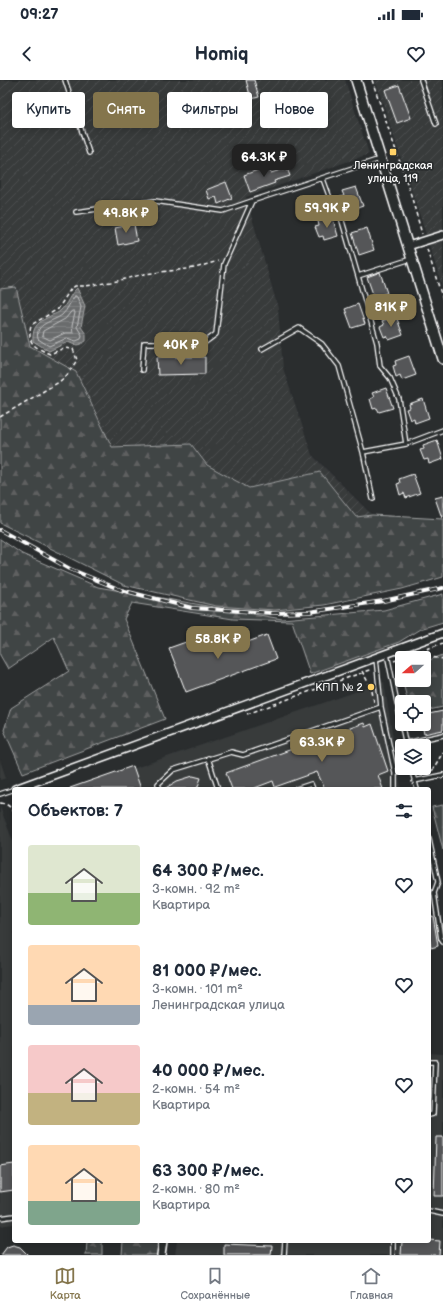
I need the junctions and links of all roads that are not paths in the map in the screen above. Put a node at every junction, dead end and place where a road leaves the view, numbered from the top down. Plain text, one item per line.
1 (65, 80) edge
2 (356, 80) edge
3 (421, 80) edge
4 (436, 124) dead end
5 (89, 153) dead end
6 (381, 159) junction
7 (323, 179) junction
8 (252, 201) junction
9 (76, 212) dead end
10 (443, 235) edge
11 (408, 246) junction
12 (412, 258) junction
13 (358, 276) junction
14 (262, 350) dead end
15 (443, 359) edge
16 (142, 370) dead end
17 (443, 430) edge
18 (406, 444) junction
19 (363, 452) junction
20 (372, 499) dead end
21 (443, 633) edge
22 (387, 654) junction
23 (376, 658) junction
24 (381, 707) junction
25 (443, 735) edge
26 (405, 739) edge
27 (428, 739) edge
28 (208, 758) junction
29 (413, 775) edge
30 (443, 775) edge
31 (414, 781) junction
32 (25, 787) edge
33 (159, 787) edge
34 (217, 787) edge
35 (302, 787) edge
36 (312, 787) edge
37 (395, 787) edge
38 (416, 787) edge
39 (12, 791) edge
40 (0, 794) edge
41 (431, 849) edge
42 (443, 880) edge
43 (438, 882) junction
44 (443, 942) edge
45 (431, 1062) edge
46 (431, 1114) edge
47 (431, 1211) edge
48 (443, 1214) edge
49 (12, 1216) edge
50 (0, 1218) edge
51 (163, 1243) edge
52 (285, 1243) edge
53 (393, 1243) edge
54 (161, 1255) edge
55 (284, 1255) edge
56 (393, 1255) edge

1 - 5 lane
2 - 6 main road
3 - 4 lane
6 - 7 lane
6 - 11 main road
7 - 8 lane
7 - 13 lane
8 - 9 lane
8 - 16 lane
10 - 11 street
11 - 12 main road
12 - 13 lane
12 - 15 main road
13 - 18 lane
14 - 19 lane
17 - 18 lane
18 - 19 lane
19 - 20 lane
21 - 22 street
22 - 23 street
22 - 26 lane
23 - 24 lane
23 - 32 street
24 - 28 lane
24 - 37 lane
25 - 27 lane
28 - 33 lane
28 - 34 lane
29 - 31 lane
30 - 31 lane
31 - 38 lane
35 - 36 lane
39 - 40 lane
41 - 43 lane
42 - 43 lane
43 - 44 lane
45 - 46 lane
47 - 48 lane
49 - 50 lane
51 - 54 street
52 - 55 lane
53 - 56 lane

